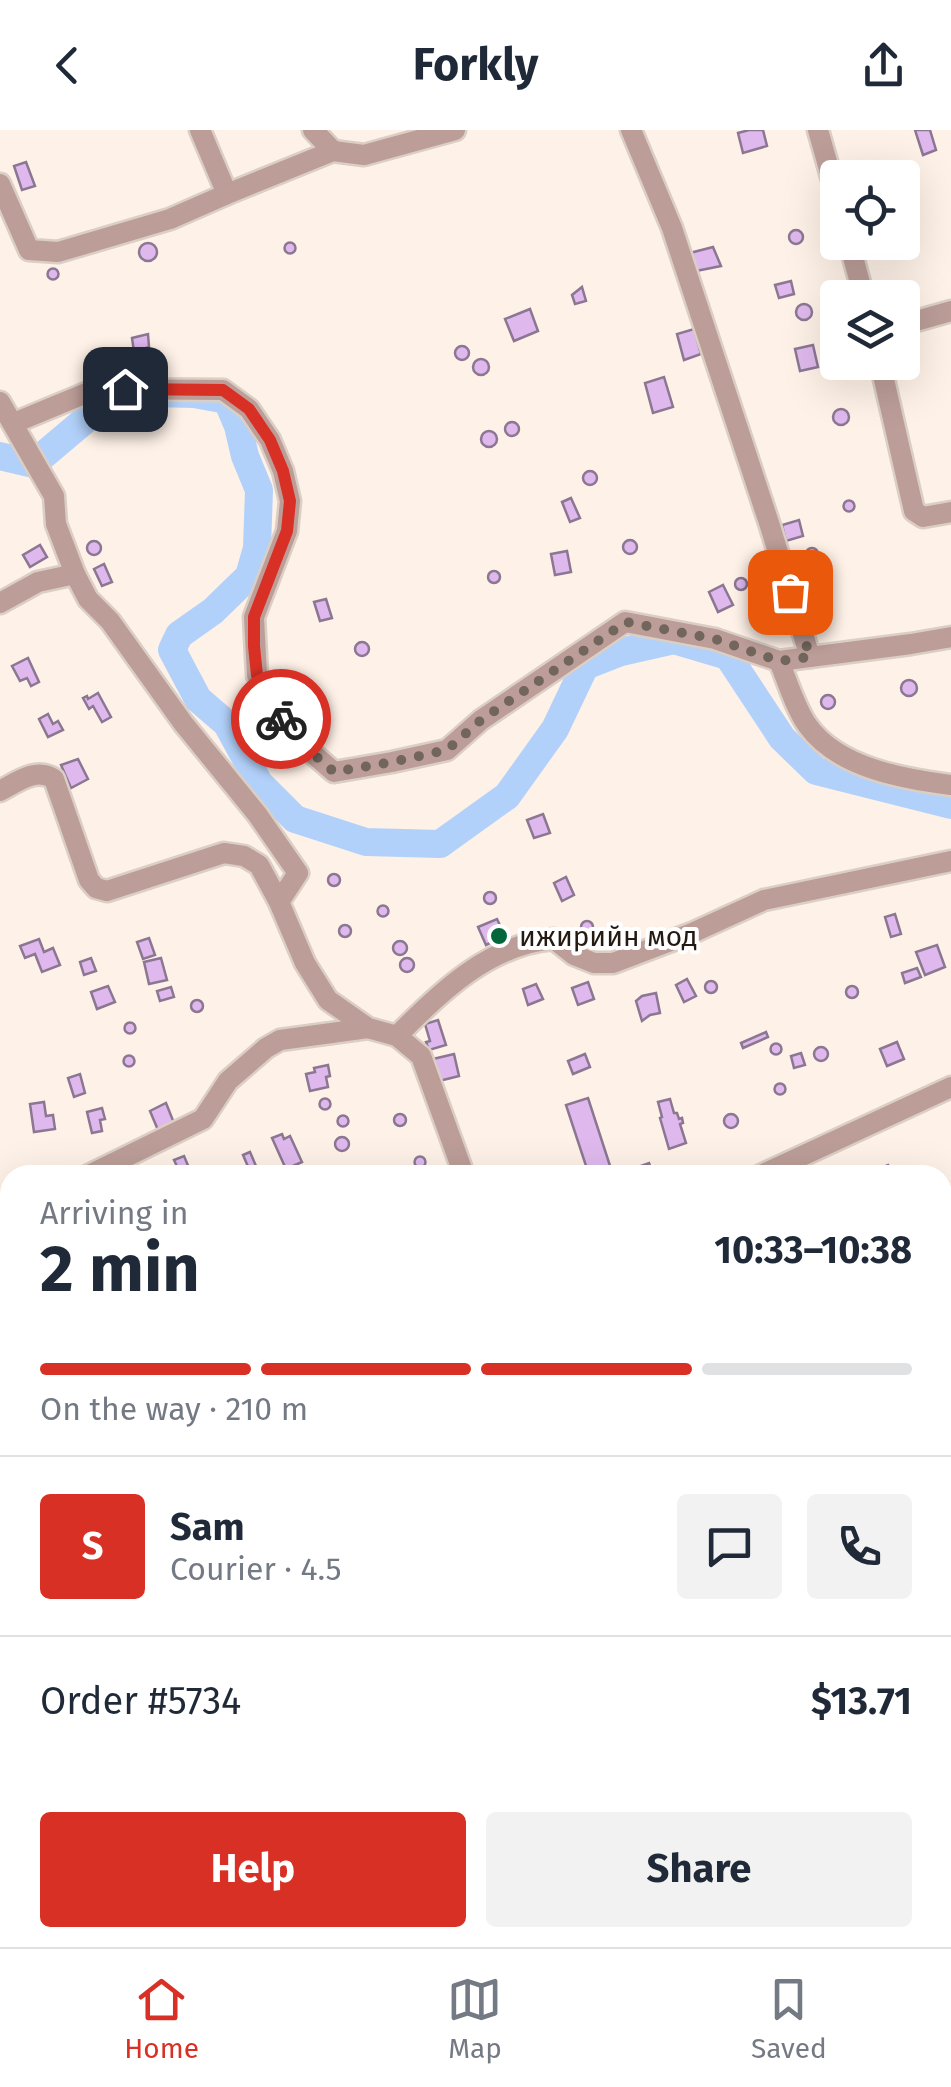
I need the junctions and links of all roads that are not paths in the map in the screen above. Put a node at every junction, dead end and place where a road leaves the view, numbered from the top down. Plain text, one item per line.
1 (200, 130) edge
2 (313, 130) edge
3 (455, 130) edge
4 (631, 130) edge
5 (818, 130) edge
6 (333, 151) junction
7 (826, 160) edge
8 (0, 184) edge
9 (227, 194) junction
10 (951, 311) edge
11 (920, 320) edge
12 (884, 380) edge
13 (0, 402) edge
14 (16, 427) junction
15 (951, 512) edge
16 (75, 574) junction
17 (0, 603) edge
18 (951, 637) edge
19 (810, 657) junction
20 (779, 661) junction
21 (951, 784) edge
22 (0, 791) edge
23 (951, 861) edge
24 (279, 902) junction
25 (368, 1028) junction
26 (397, 1036) junction
27 (951, 1087) edge
28 (110, 1165) edge
29 (460, 1165) edge
30 (783, 1165) edge

1 - 9 street
2 - 6 street
3 - 6 street
4 - 19 street
5 - 7 street
6 - 9 street
8 - 9 street
10 - 11 street
12 - 15 street
13 - 14 street
14 - 16 street
14 - 20 street
16 - 17 street
16 - 24 street
18 - 19 street
19 - 20 street
20 - 21 street
22 - 24 street
23 - 26 street
24 - 25 street
25 - 26 street
25 - 28 street
26 - 29 street
27 - 30 street

